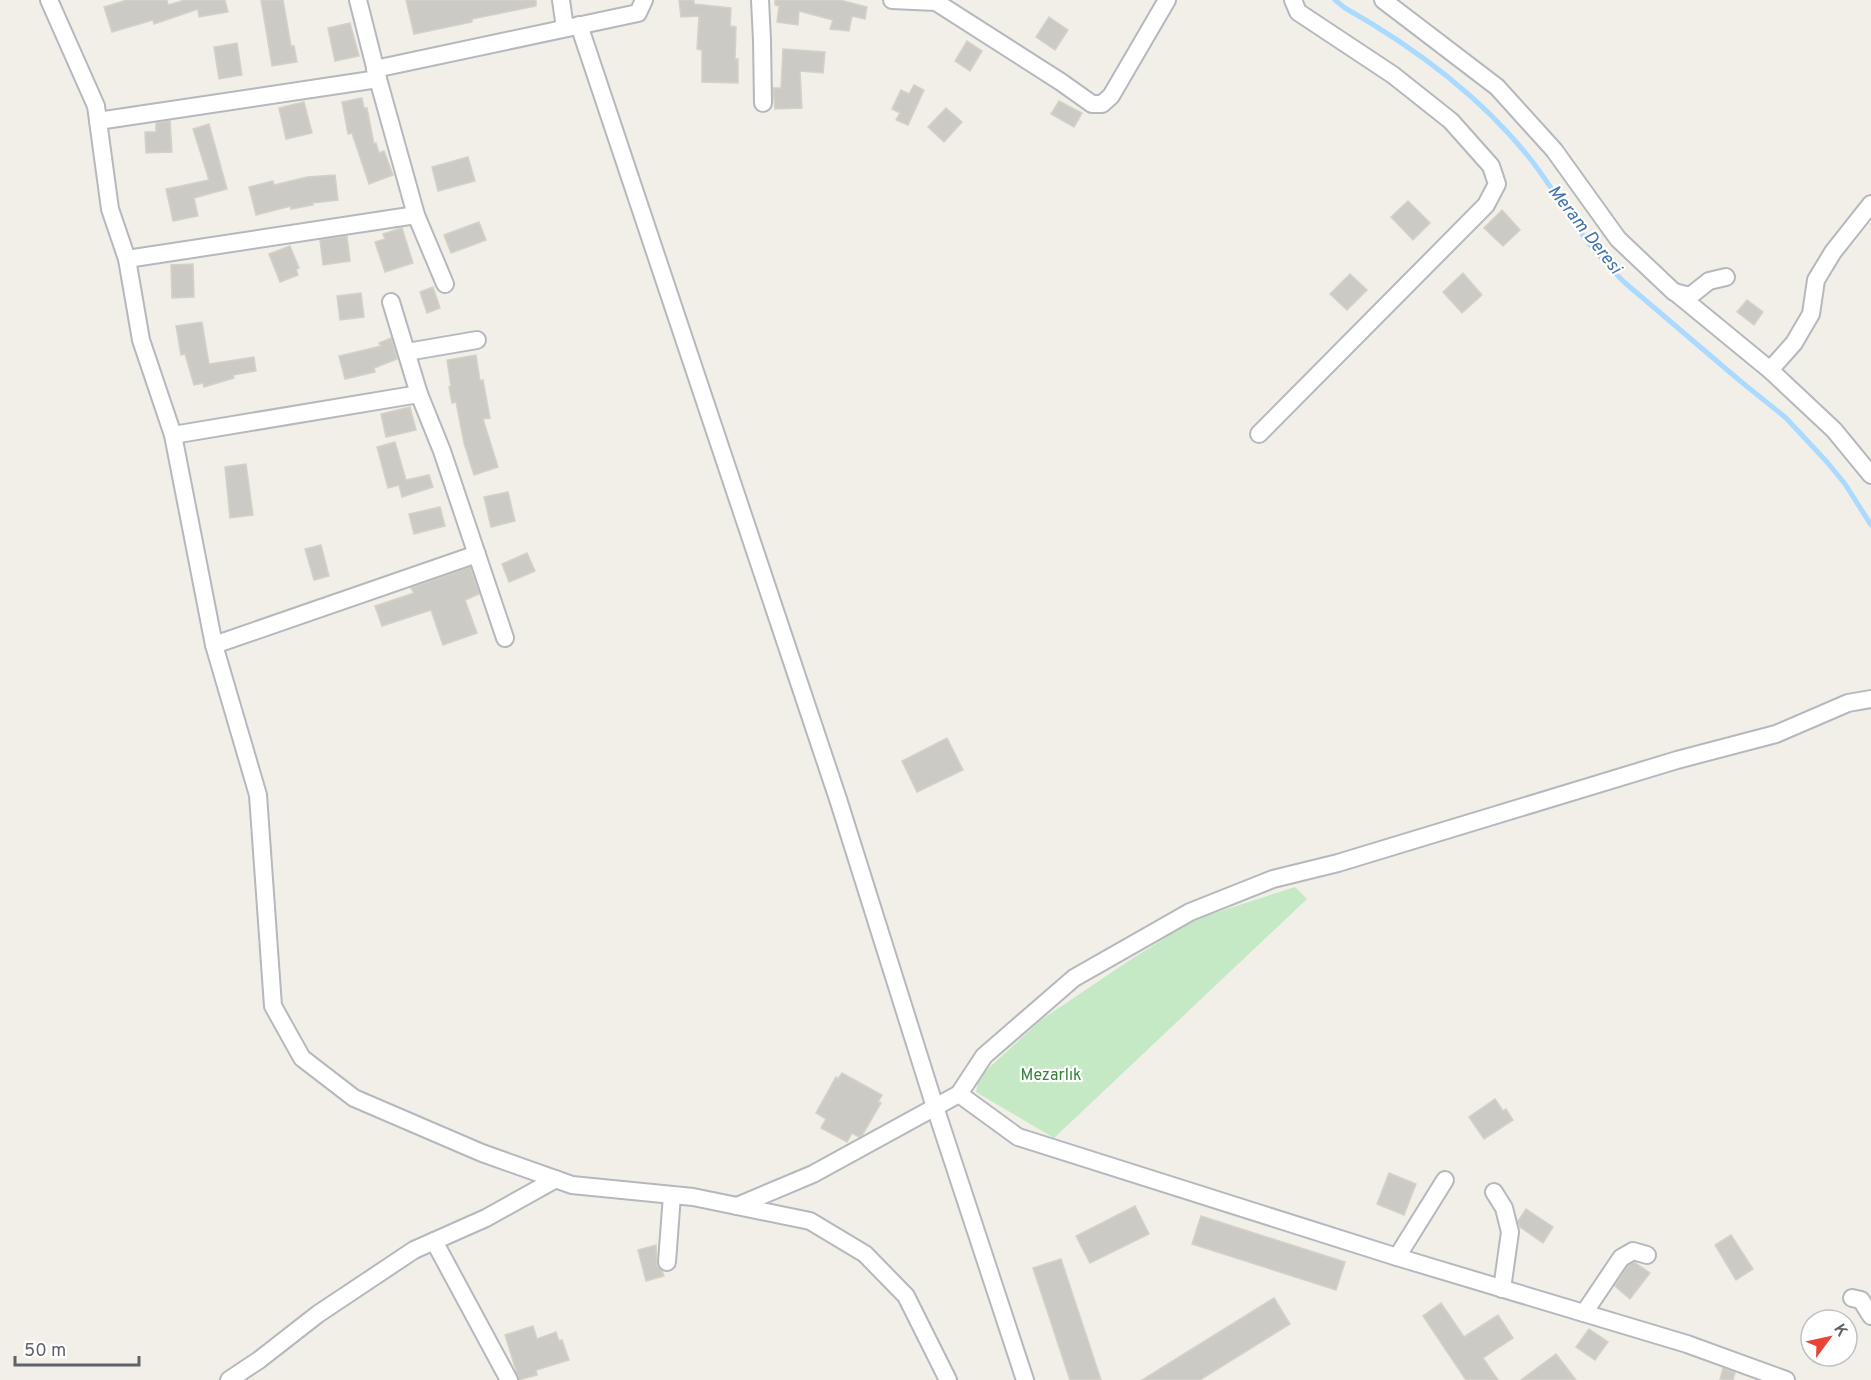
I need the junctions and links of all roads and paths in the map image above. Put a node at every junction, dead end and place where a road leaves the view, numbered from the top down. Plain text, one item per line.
1 (52, 0) edge
2 (358, 0) edge
3 (561, 0) edge
4 (644, 0) edge
5 (760, 0) edge
6 (892, 0) edge
7 (1167, 0) edge
8 (1293, 0) edge
9 (1383, 0) edge
10 (572, 27) junction
11 (377, 74) junction
12 (763, 103) dead end
13 (98, 121) junction
14 (1871, 204) edge
15 (416, 215) junction
16 (127, 259) junction
17 (1726, 277) dead end
18 (445, 284) dead end
19 (1674, 292) junction
20 (391, 302) dead end
21 (477, 340) dead end
22 (407, 352) junction
23 (1770, 370) junction
24 (419, 394) junction
25 (1259, 434) dead end
26 (173, 435) junction
27 (1871, 475) edge
28 (477, 554) junction
29 (505, 638) dead end
30 (214, 645) junction
31 (1871, 699) edge
32 (958, 1094) junction
33 (936, 1107) junction
34 (556, 1179) junction
35 (1445, 1180) dead end
36 (1494, 1192) dead end
37 (672, 1195) junction
38 (737, 1206) junction
39 (434, 1241) junction
40 (1647, 1255) dead end
41 (1397, 1257) junction
42 (667, 1262) dead end
43 (1502, 1289) junction
44 (1852, 1298) dead end
45 (1584, 1313) junction
46 (1871, 1316) edge
47 (229, 1380) edge
48 (509, 1380) edge
49 (948, 1380) edge
50 (1025, 1380) edge
51 (1786, 1380) edge

1 - 13 street
2 - 11 street
3 - 10 street
4 - 10 street
5 - 12 street
6 - 7 street
8 - 25 street
9 - 19 street
10 - 11 street
10 - 33 street
11 - 13 street
11 - 15 street
13 - 16 street
14 - 23 street
15 - 16 street
15 - 18 street
16 - 26 street
17 - 19 street
19 - 23 street
20 - 22 street
21 - 22 street
22 - 24 street
23 - 27 street
24 - 26 street
24 - 28 street
26 - 30 street
28 - 29 street
28 - 30 street
30 - 34 street
31 - 32 street
32 - 33 street
32 - 41 street
33 - 38 street
33 - 50 street
34 - 37 street
34 - 39 street
35 - 41 street
36 - 43 street
37 - 38 street
37 - 42 street
38 - 49 street
39 - 47 street
39 - 48 street
40 - 45 street
41 - 43 street
43 - 45 street
44 - 46 street
45 - 51 street

